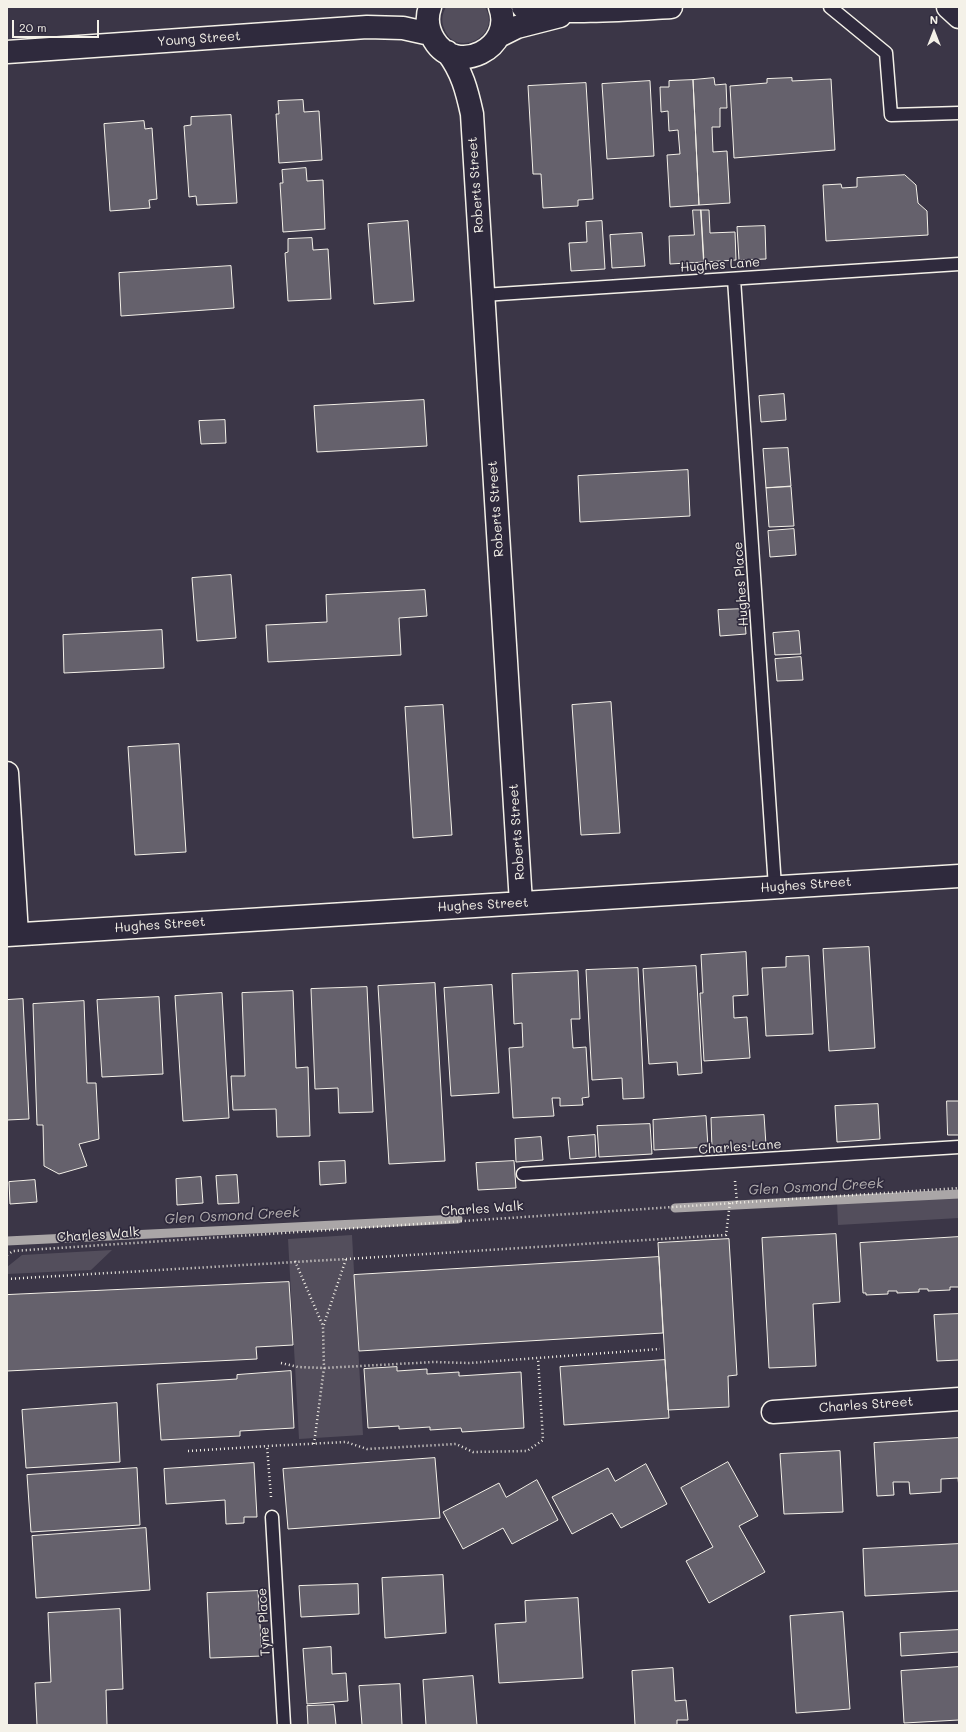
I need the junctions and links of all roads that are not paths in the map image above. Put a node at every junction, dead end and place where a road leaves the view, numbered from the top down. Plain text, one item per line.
1 (500, 7) edge
2 (523, 7) edge
3 (671, 7) edge
4 (830, 7) edge
5 (948, 7) edge
6 (429, 8) edge
7 (585, 12) junction
8 (959, 17) edge
9 (367, 27) junction
10 (430, 34) junction
11 (499, 36) junction
12 (7, 52) edge
13 (447, 52) junction
14 (482, 53) junction
15 (959, 113) edge
16 (472, 114) junction
17 (959, 264) edge
18 (734, 279) junction
19 (483, 295) junction
20 (7, 773) edge
21 (959, 876) edge
22 (775, 887) junction
23 (521, 903) junction
24 (12, 935) edge
25 (959, 1147) edge
26 (523, 1174) dead end
27 (959, 1399) edge
28 (773, 1412) dead end
29 (272, 1517) road end
30 (284, 1725) edge

1 - 11 street
2 - 7 street
3 - 7 street
4 - 15 lane
5 - 8 street
6 - 9 street, Young Street
6 - 10 street
7 - 11 street
9 - 10 street, Young Street
9 - 12 street, Young Street
10 - 13 street, Roberts Street
11 - 14 street
13 - 14 street
13 - 16 street, Roberts Street
14 - 16 street, Roberts Street
16 - 19 street, Roberts Street
17 - 18 lane, Hughes Lane
18 - 19 lane, Hughes Lane
18 - 22 lane, Hughes Place
19 - 23 street, Roberts Street
20 - 24 street
21 - 22 street, Hughes Street
22 - 23 street, Hughes Street
23 - 24 street, Hughes Street
25 - 26 lane, Charles Lane
27 - 28 street, Charles Street
29 - 30 lane, Tyne Place

